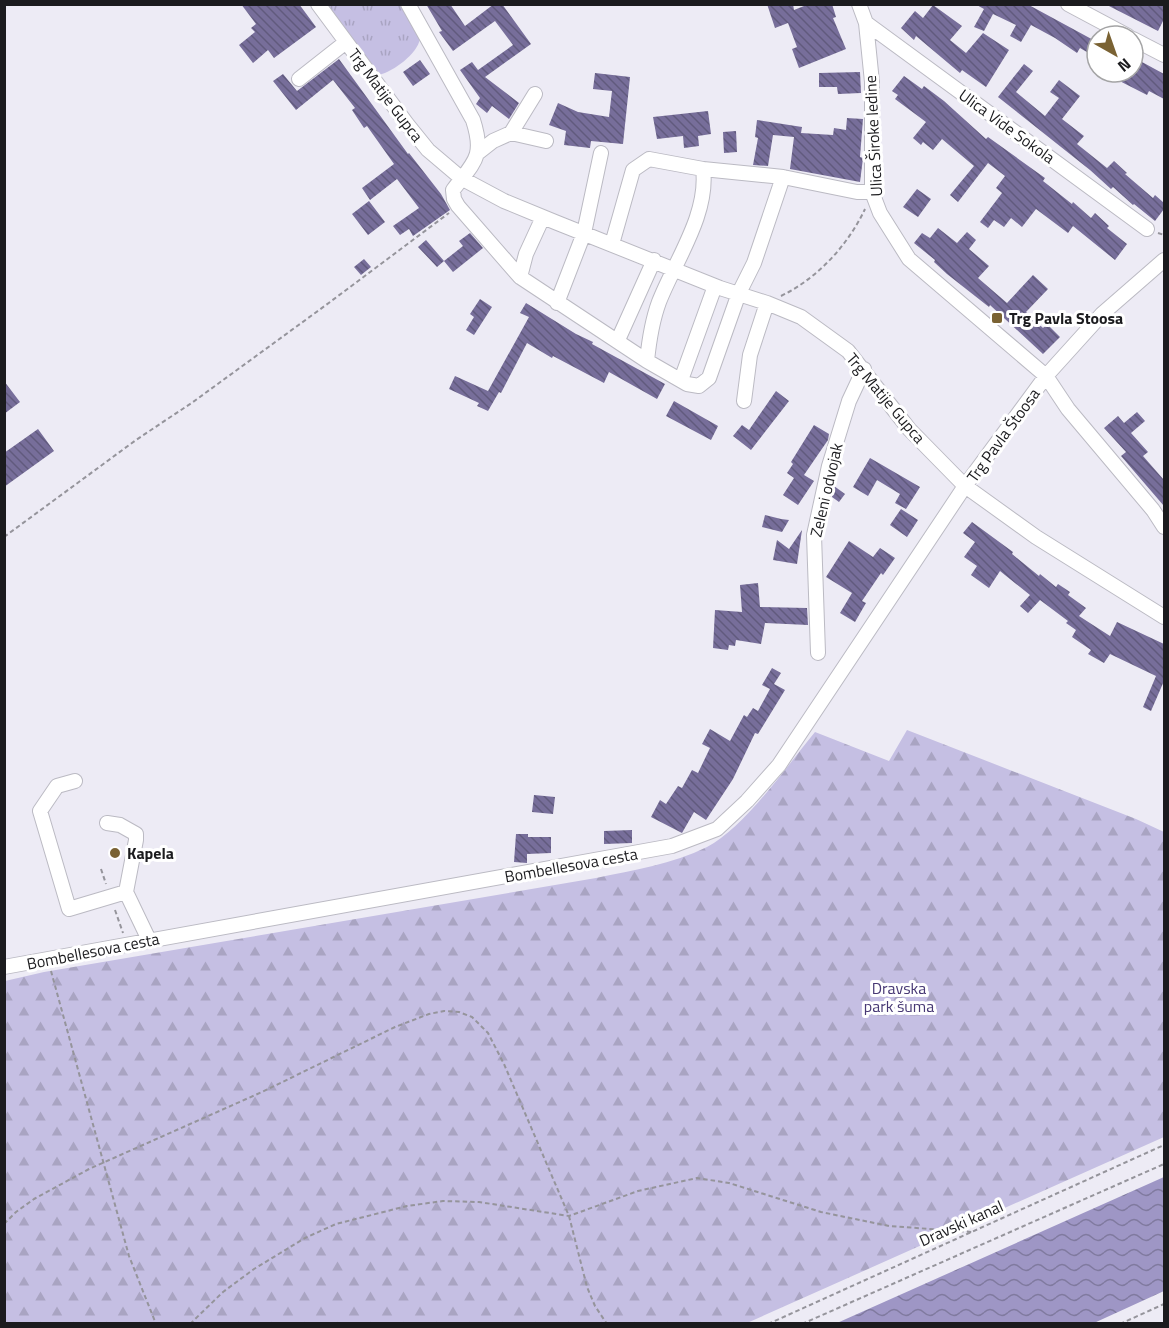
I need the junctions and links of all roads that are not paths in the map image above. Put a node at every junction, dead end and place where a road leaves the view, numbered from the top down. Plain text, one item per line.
1 (318, 4) edge
2 (408, 4) edge
3 (859, 4) edge
4 (1068, 4) edge
5 (866, 23) junction
6 (1106, 24) edge
7 (346, 42) junction
8 (1145, 45) edge
9 (1164, 55) edge
10 (299, 79) dead end
11 (535, 94) dead end
12 (512, 133) junction
13 (546, 141) dead end
14 (479, 152) junction
15 (601, 153) dead end
16 (703, 169) junction
17 (783, 177) junction
18 (461, 178) junction
19 (872, 192) junction
20 (543, 217) junction
21 (1147, 229) dead end
22 (584, 233) junction
23 (612, 244) junction
24 (654, 260) junction
25 (1164, 260) edge
26 (674, 268) junction
27 (520, 277) junction
28 (715, 286) junction
29 (739, 293) junction
30 (557, 303) junction
31 (767, 303) junction
32 (618, 340) junction
33 (647, 361) junction
34 (864, 369) junction
35 (1046, 376) junction
36 (681, 380) junction
37 (744, 400) dead end
38 (965, 486) junction
39 (1164, 527) edge
40 (1164, 617) edge
41 (818, 653) dead end
42 (75, 781) dead end
43 (107, 823) dead end
44 (126, 892) junction
45 (149, 940) junction
46 (4, 967) edge

1 - 7 street, Trg Matije Gupca
2 - 14 street
3 - 5 street, Ulica Široke ledine
4 - 6 street
5 - 19 street, Ulica Široke ledine
5 - 21 street, Ulica Vide Sokola
7 - 10 street
7 - 18 street, Trg Matije Gupca
8 - 9 street
11 - 12 street
12 - 13 street
12 - 14 street
14 - 18 street
15 - 22 street
16 - 17 street
16 - 23 street
16 - 26 street
17 - 19 street
17 - 29 street
18 - 20 street, Trg Matije Gupca
18 - 27 street
19 - 35 street, Ulica Široke ledine
20 - 22 street, Trg Matije Gupca
20 - 27 street
22 - 23 street, Trg Matije Gupca
22 - 30 street
23 - 24 street, Trg Matije Gupca
24 - 26 street, Trg Matije Gupca
24 - 32 street
25 - 35 street
26 - 28 street, Trg Matije Gupca
26 - 33 street
27 - 30 street
28 - 29 street, Trg Matije Gupca
28 - 36 street
29 - 31 street, Trg Matije Gupca
29 - 36 street
30 - 32 street
31 - 34 street, Trg Matije Gupca
31 - 37 street
32 - 33 street
33 - 36 street
34 - 38 street, Trg Matije Gupca
34 - 41 street, Zeleni odvojak
35 - 38 street, Trg Pavla Štoosa
35 - 39 street, Trg Pavla Štoosa
38 - 40 street, Trg Pavla Štoosa
38 - 45 street, Bombellesova cesta
42 - 44 street
43 - 44 street
44 - 45 street
45 - 46 street, Bombellesova cesta

